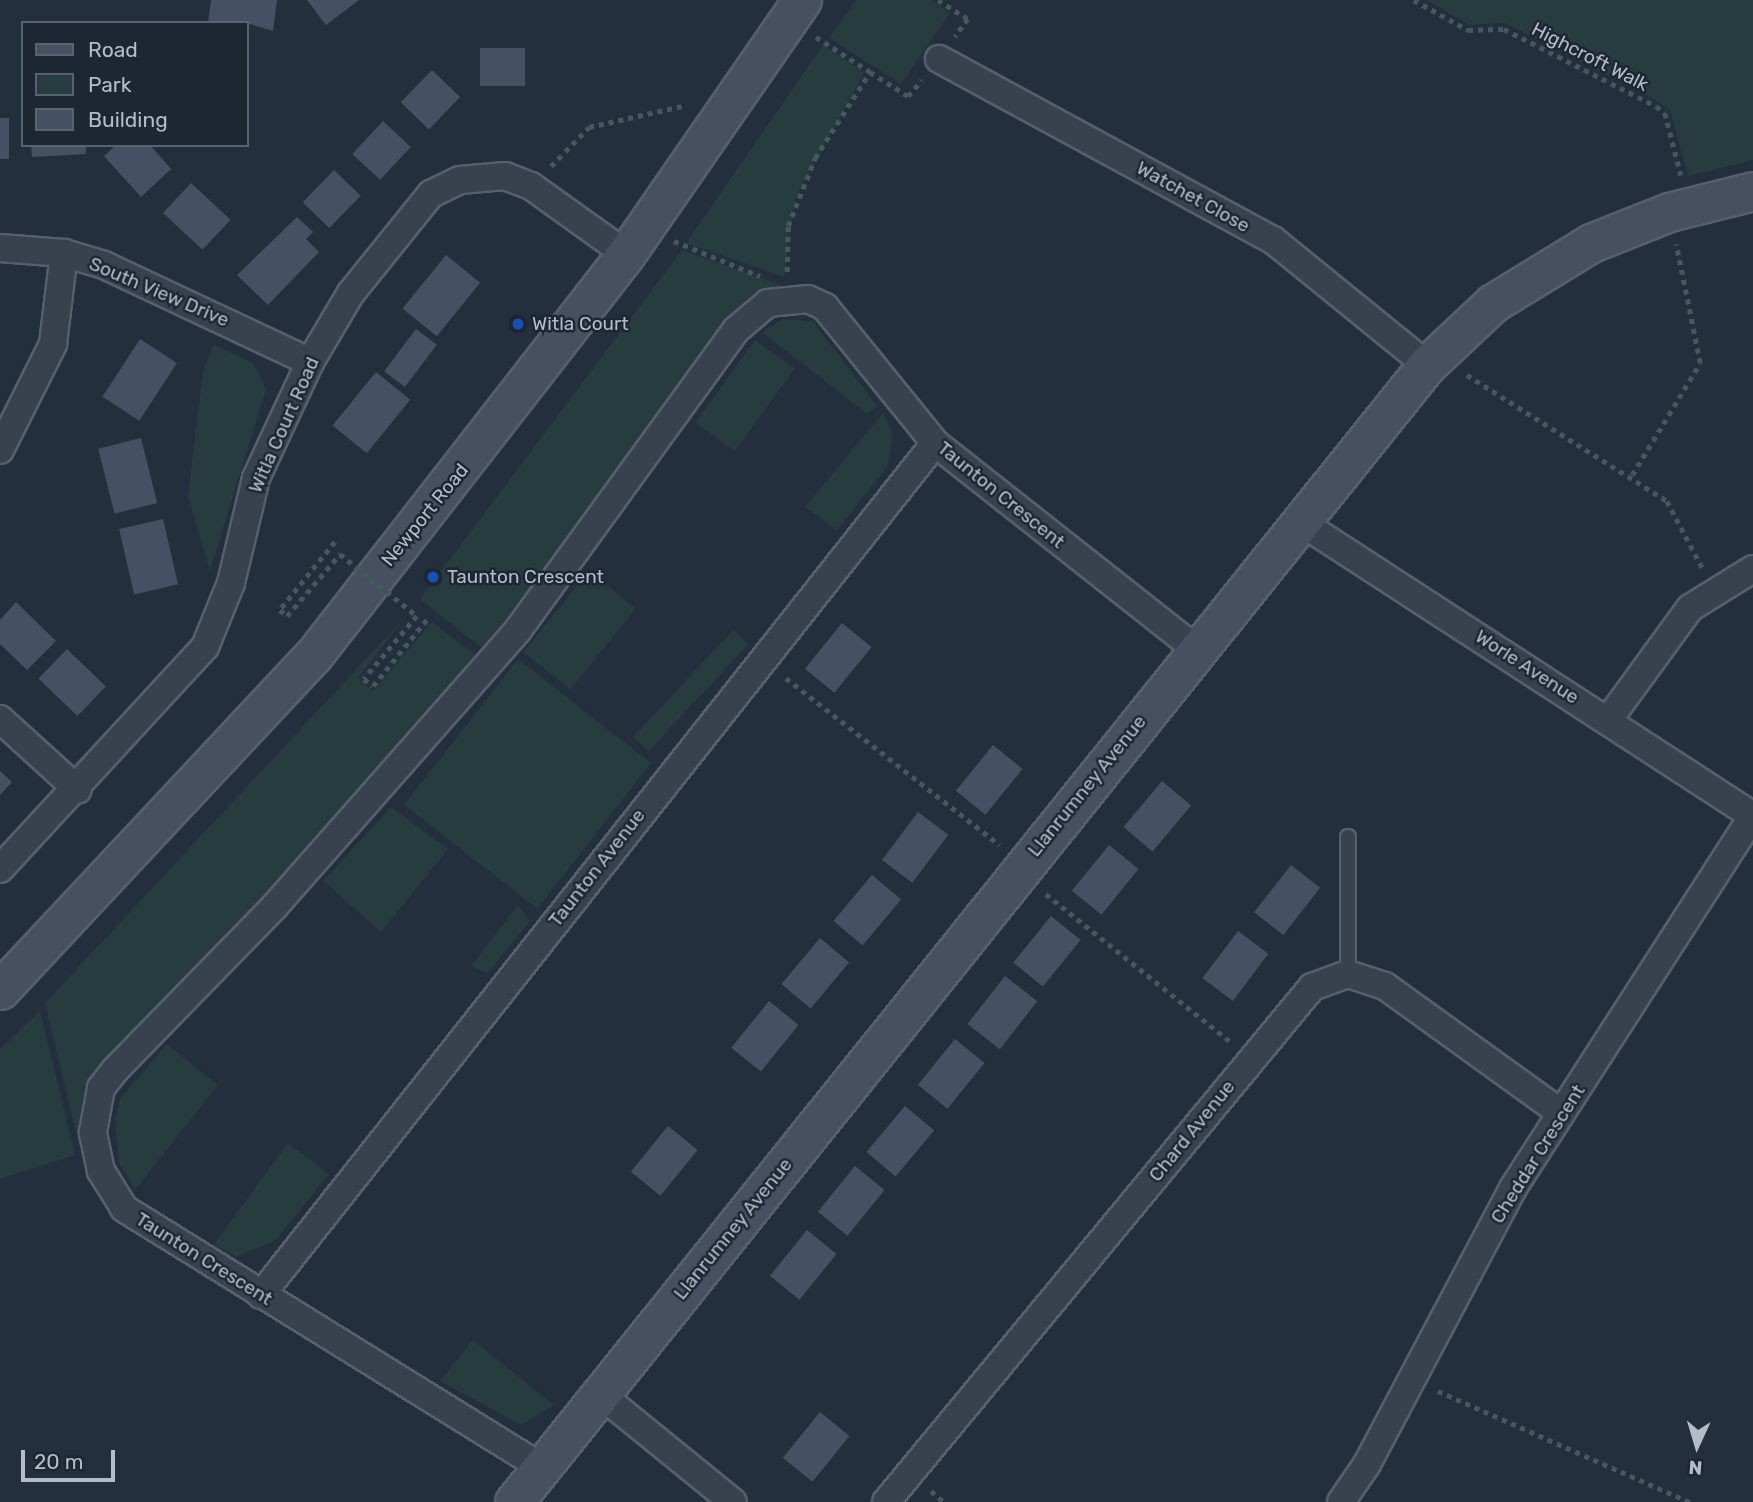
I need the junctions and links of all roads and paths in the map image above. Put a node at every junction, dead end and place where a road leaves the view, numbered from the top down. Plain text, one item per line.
1 (938, 0) edge
2 (1413, 0) edge
3 (795, 10) edge
4 (939, 59) junction
5 (870, 72) junction
6 (734, 94) junction
7 (531, 186) junction
8 (1753, 191) edge
9 (1680, 209) junction
10 (647, 225) junction
11 (0, 248) edge
12 (64, 253) junction
13 (625, 254) junction
14 (787, 291) junction
15 (1434, 358) junction
16 (310, 362) junction
17 (935, 443) junction
18 (0, 450) edge
19 (1632, 475) junction
20 (1299, 521) junction
21 (335, 542) dead end
22 (1753, 569) edge
23 (1713, 588) junction
24 (428, 618) dead end
25 (1197, 650) junction
26 (761, 658) junction
27 (0, 719) edge
28 (1609, 719) junction
29 (78, 790) junction
30 (1753, 816) edge
31 (1348, 837) dead end
32 (1022, 868) junction
33 (0, 869) edge
34 (1348, 974) junction
35 (0, 990) edge
36 (1251, 1058) junction
37 (1560, 1112) junction
38 (261, 1295) junction
39 (1412, 1381) junction
40 (600, 1394) junction
41 (541, 1467) junction
42 (514, 1502) edge
43 (733, 1502) edge
44 (886, 1502) edge
45 (1341, 1502) edge
46 (1690, 1502) edge

1 - 4 path
2 - 9 path, Highcroft Walk
3 - 5 path
3 - 6 street, Newport Road
4 - 5 path
4 - 15 street, Watchet Close
5 - 14 path
6 - 7 path
6 - 10 street, Newport Road
7 - 13 street, Witla Court Road
7 - 16 street, Witla Court Road
8 - 9 street, Llanrumney Avenue
9 - 15 street, Llanrumney Avenue
9 - 19 path, Highcroft Walk
10 - 13 street, Newport Road
10 - 14 path
11 - 12 street, South View Drive
12 - 16 street, South View Drive
12 - 18 street
13 - 35 street, Newport Road
14 - 17 street, Taunton Crescent
14 - 38 street, Taunton Crescent
15 - 19 path
15 - 20 street, Llanrumney Avenue
16 - 29 street, Witla Court Road
17 - 25 street, Taunton Crescent
17 - 26 street, Taunton Avenue
19 - 23 path
20 - 25 street, Llanrumney Avenue
20 - 28 street, Worle Avenue
21 - 24 path, bridge
22 - 23 street
23 - 28 street
25 - 32 street, Llanrumney Avenue
26 - 32 path
26 - 38 street, Taunton Avenue
27 - 29 street
28 - 30 street, Worle Avenue
29 - 33 street, Witla Court Road
30 - 37 street, Cheddar Crescent
31 - 34 lane
32 - 36 path
32 - 40 street, Llanrumney Avenue
34 - 36 street, Chard Avenue
34 - 37 street
36 - 44 street, Chard Avenue
37 - 39 street, Cheddar Crescent
38 - 41 street, Taunton Crescent
39 - 45 street, Cheddar Crescent
39 - 46 path
40 - 41 street, Llanrumney Avenue
40 - 43 street
41 - 42 street, Llanrumney Avenue

